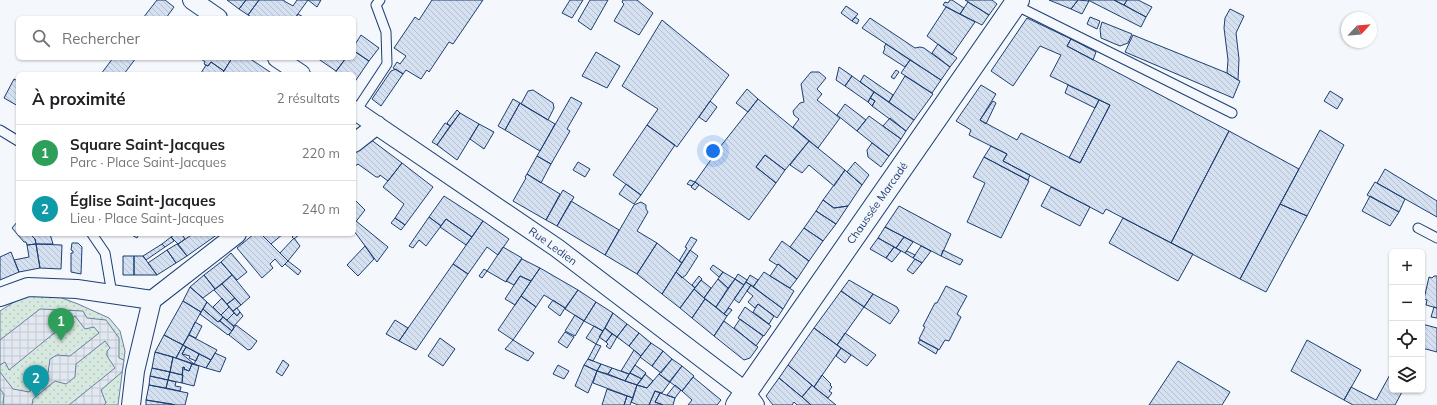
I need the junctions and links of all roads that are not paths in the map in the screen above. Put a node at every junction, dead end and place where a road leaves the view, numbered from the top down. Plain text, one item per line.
1 (192, 0) edge
2 (380, 0) edge
3 (1017, 2) edge
4 (215, 16) edge
5 (280, 60) edge
6 (298, 72) edge
7 (356, 109) edge
8 (356, 111) edge
9 (1232, 113) dead end
10 (377, 125) junction
11 (0, 130) edge
12 (16, 140) edge
13 (356, 141) edge
14 (1418, 228) dead end
15 (93, 236) edge
16 (234, 236) edge
17 (1437, 238) edge
18 (112, 294) junction
19 (0, 297) edge
20 (152, 300) junction
21 (746, 401) edge
22 (131, 405) edge

1 - 4 street
2 - 7 lane
3 - 9 lane
3 - 21 street, Chaussée Marcadé
5 - 6 street
8 - 10 street, Rue Ledien
10 - 13 street
10 - 21 street, Rue Ledien
11 - 12 lane
14 - 17 lane
15 - 18 lane
16 - 20 street
18 - 19 street
18 - 20 street
20 - 22 street

